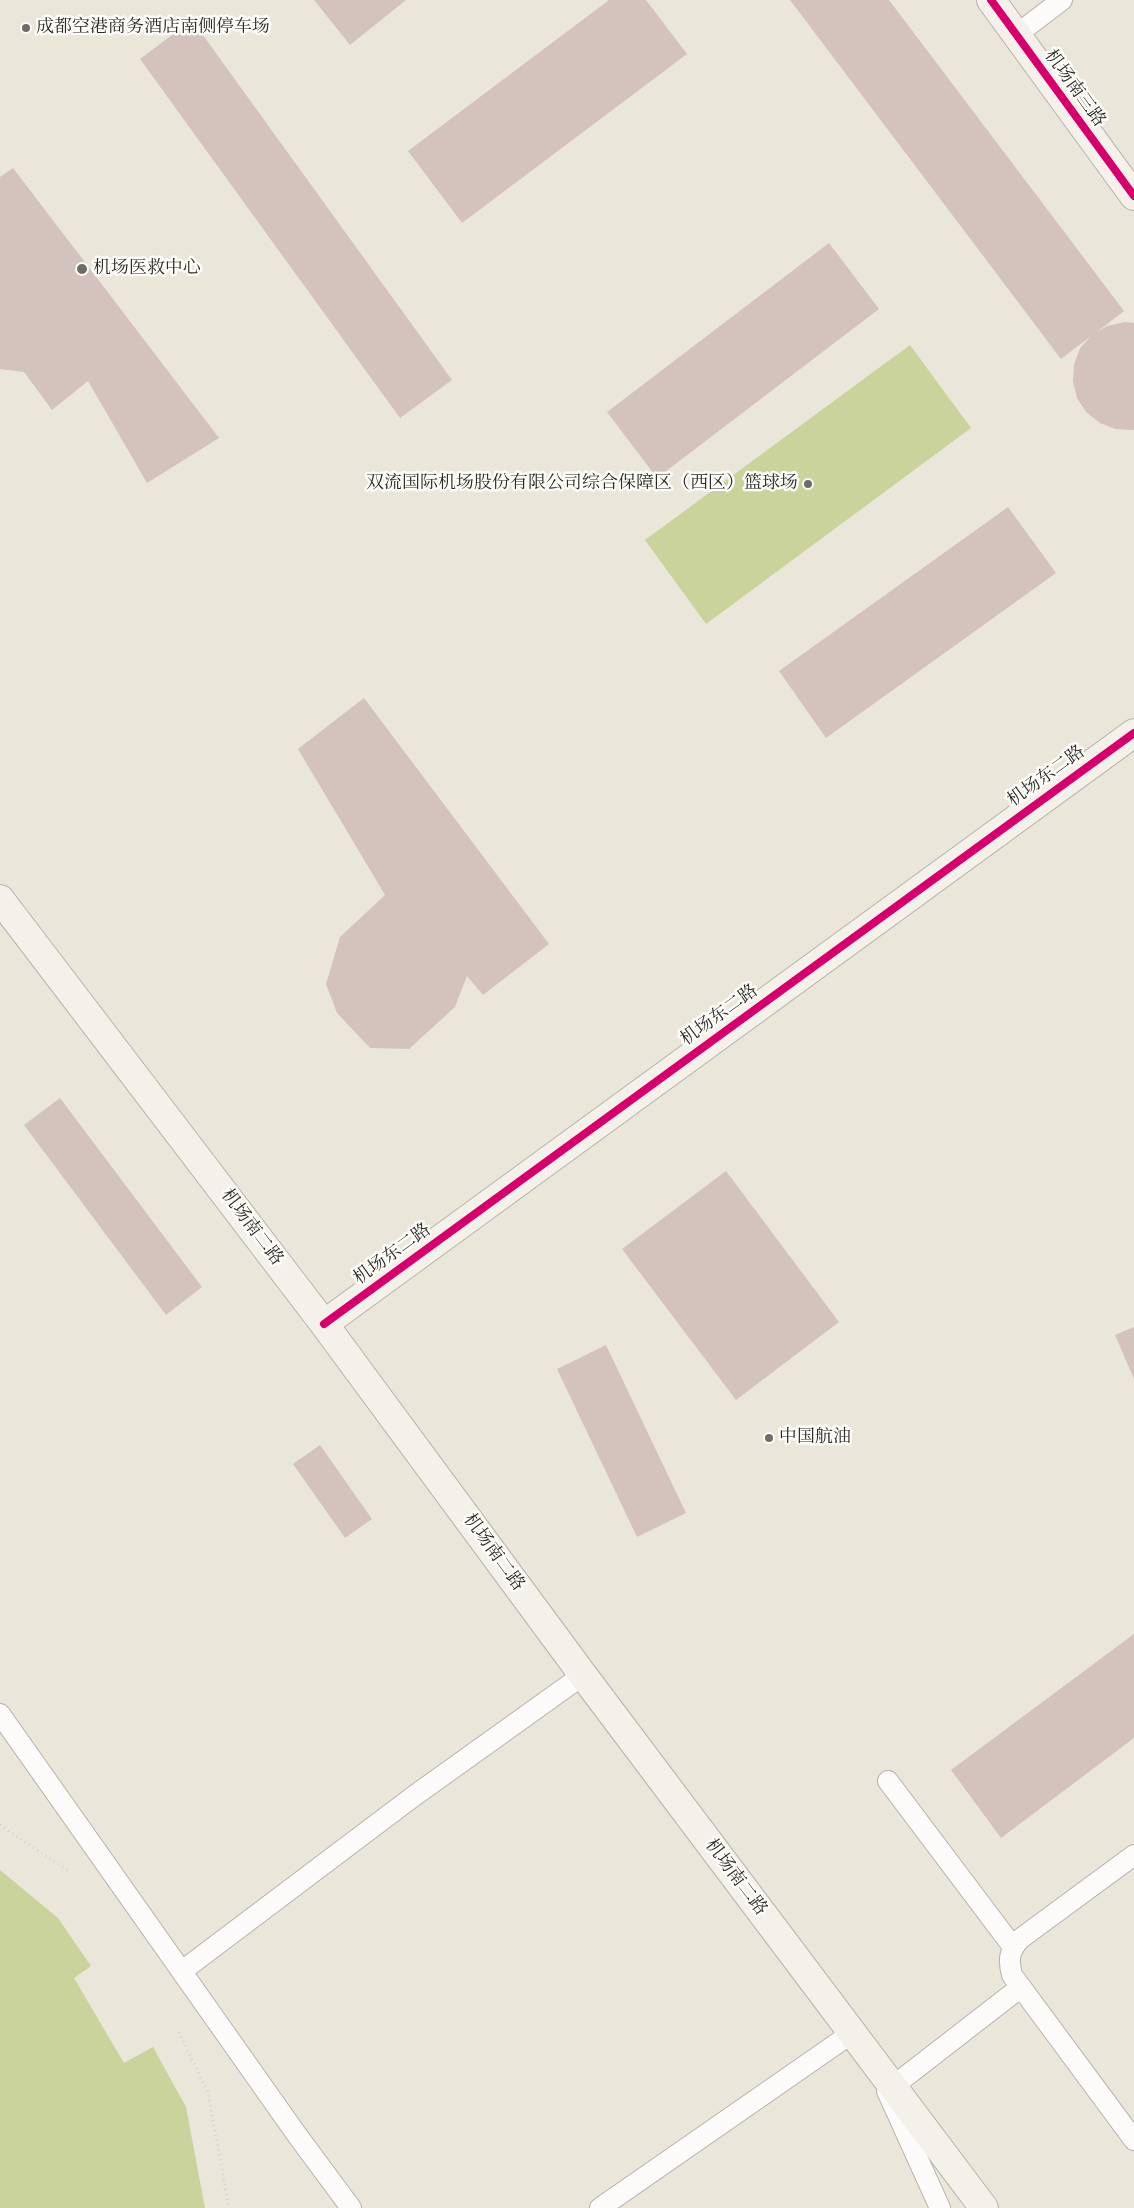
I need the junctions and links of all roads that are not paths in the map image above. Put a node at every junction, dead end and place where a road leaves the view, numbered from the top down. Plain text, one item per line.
1 (991, 0) edge
2 (1062, 0) edge
3 (1016, 35) junction
4 (1134, 196) edge
5 (1134, 732) edge
6 (0, 899) edge
7 (324, 1324) junction
8 (583, 1675) junction
9 (0, 1714) edge
10 (888, 1781) dead end
11 (1134, 1855) edge
12 (1013, 1947) junction
13 (182, 1971) junction
14 (1021, 1987) junction
15 (852, 2033) junction
16 (872, 2060) junction
17 (892, 2087) junction
18 (1134, 2140) edge
19 (351, 2208) edge
20 (600, 2208) edge
21 (940, 2208) edge
22 (984, 2208) edge

1 - 3 main road, 机场南三路
2 - 3 lane
3 - 4 main road, 机场南三路
5 - 7 main road, 机场东二路
6 - 7 main road, 机场南二路
7 - 8 main road, 机场南二路
8 - 13 lane
8 - 15 main road, 机场南二路
9 - 13 lane
10 - 12 lane
11 - 12 lane
12 - 14 lane
13 - 19 lane
14 - 17 lane
14 - 18 lane
15 - 16 main road, 机场南二路
15 - 20 lane
16 - 17 main road, 机场南二路
16 - 21 lane
17 - 22 main road, 机场南二路

